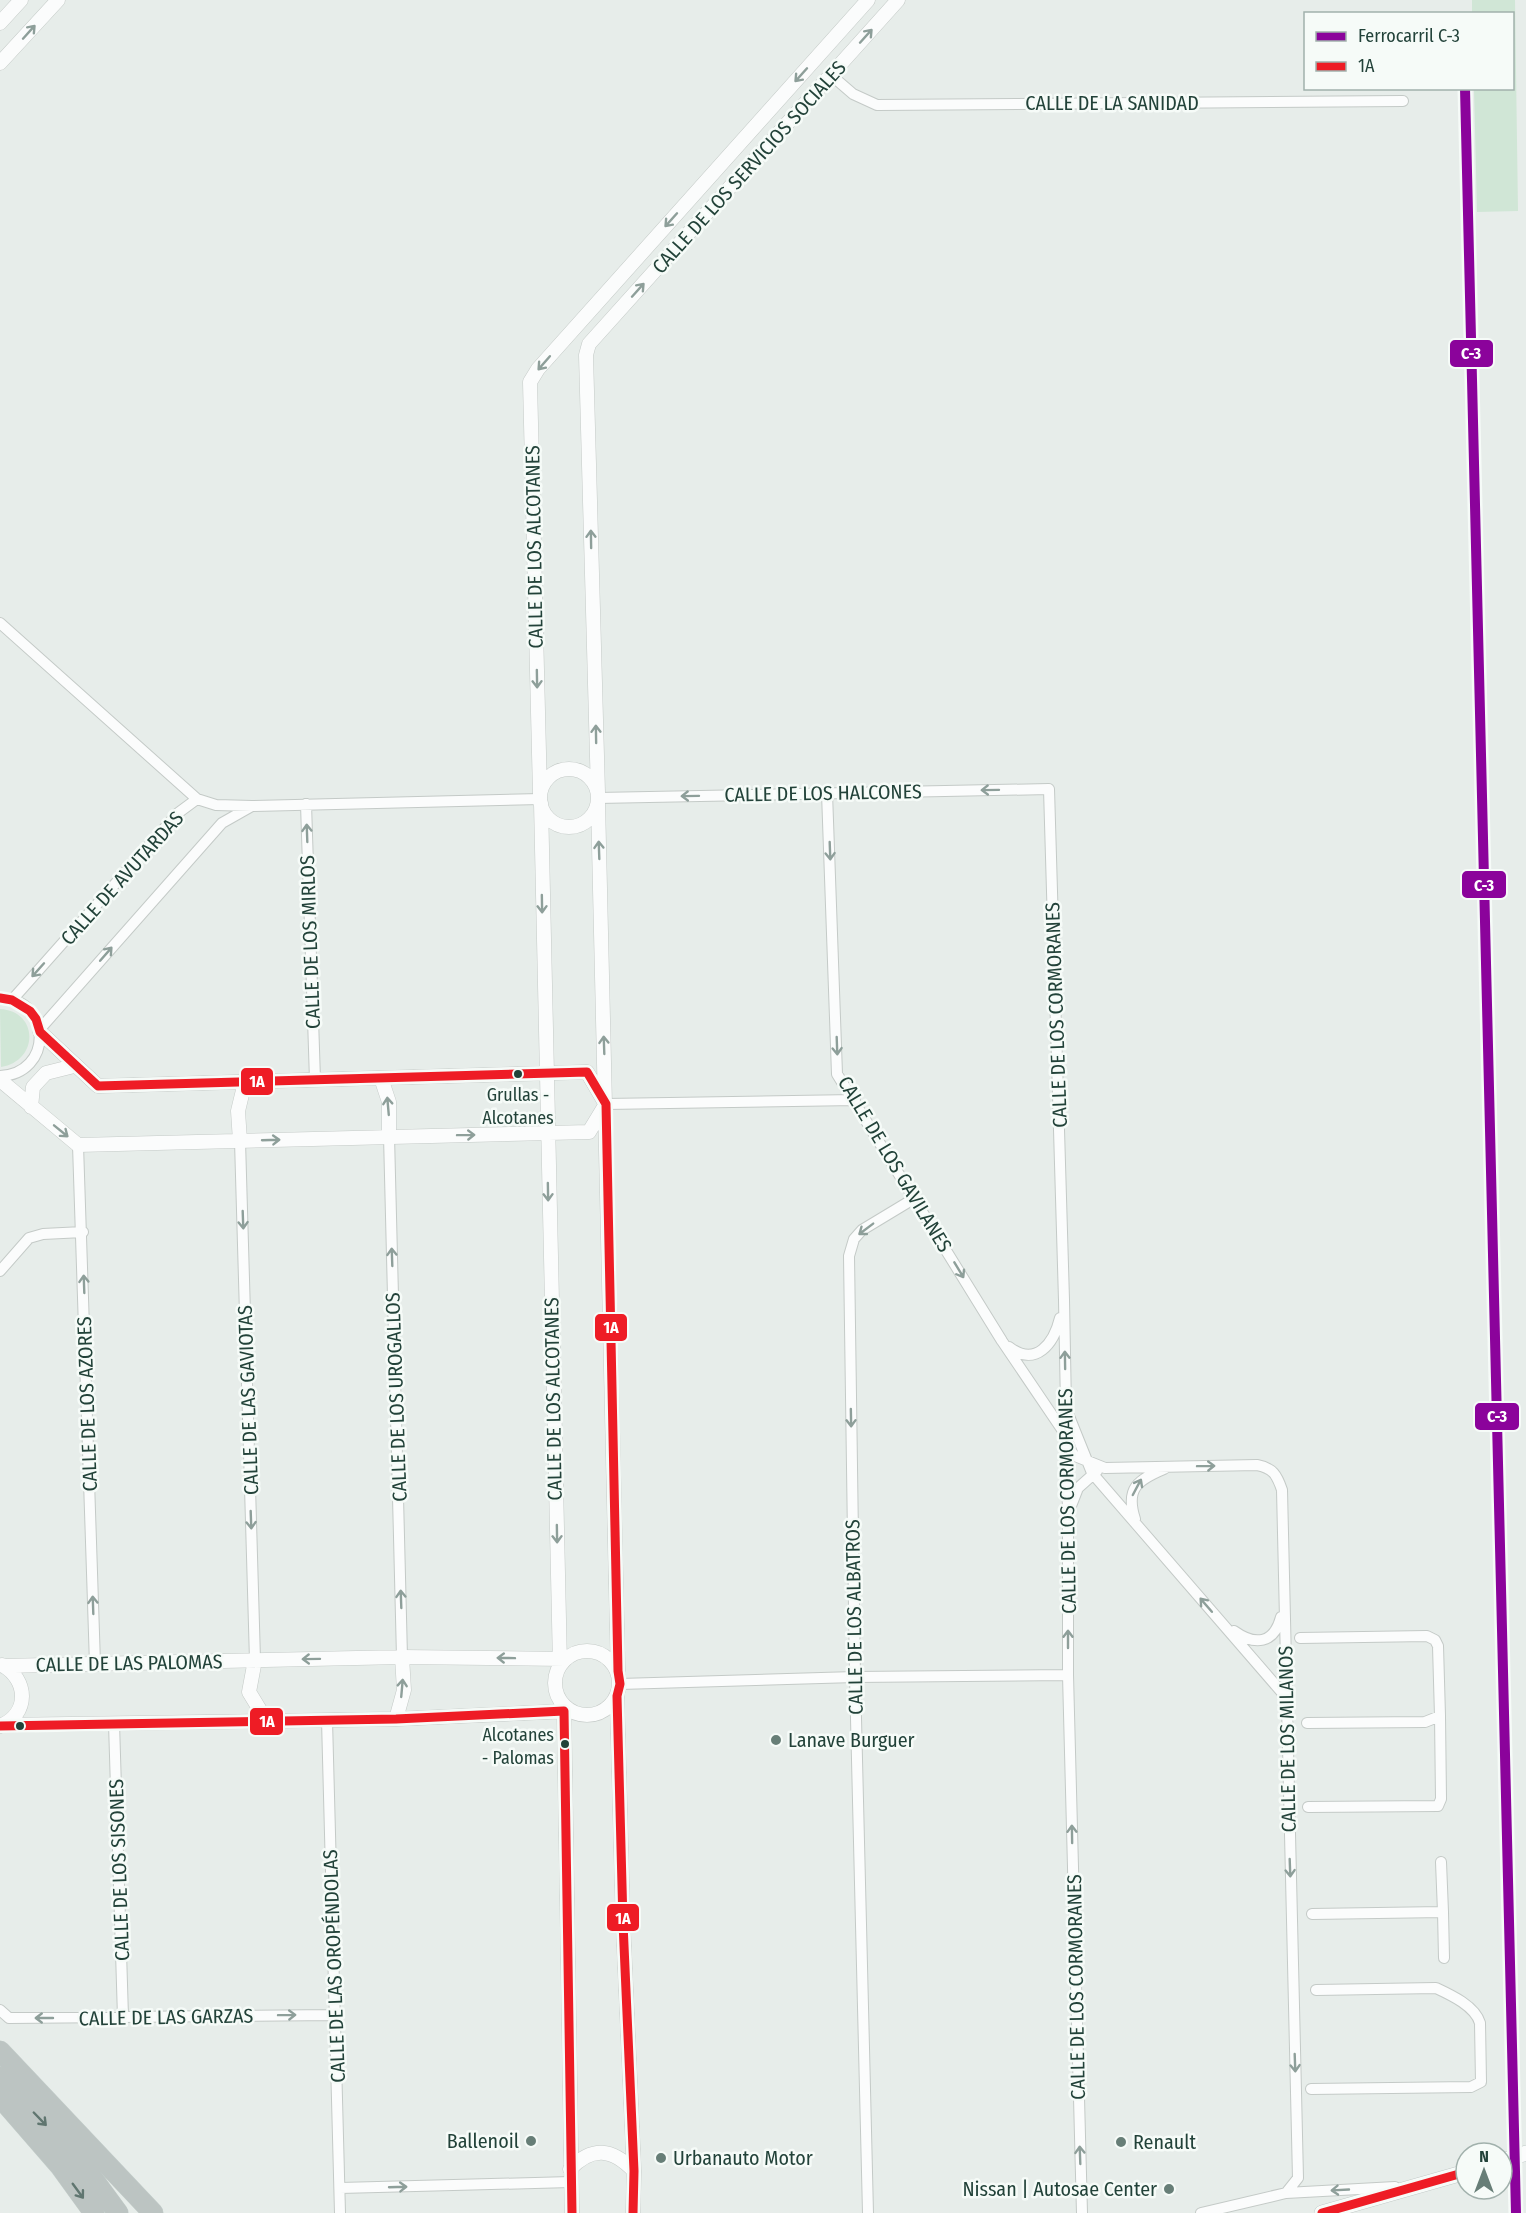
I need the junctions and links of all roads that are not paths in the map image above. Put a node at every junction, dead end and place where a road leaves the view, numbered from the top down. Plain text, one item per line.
1 (21, 0) edge
2 (57, 0) edge
3 (868, 0) edge
4 (898, 0) edge
5 (0, 23) edge
6 (0, 63) edge
7 (831, 75) junction
8 (1403, 101) dead end
9 (582, 319) joint
10 (0, 623) edge
11 (1049, 789) joint
12 (827, 793) junction
13 (598, 798) junction
14 (197, 799) junction
15 (540, 799) junction
16 (306, 804) junction
17 (252, 806) junction
18 (6, 999) edge
19 (40, 1031) junction
20 (74, 1066) junction
21 (546, 1073) junction
22 (0, 1078) edge
23 (381, 1078) junction
24 (315, 1080) junction
25 (245, 1082) junction
26 (855, 1100) junction
27 (606, 1104) junction
28 (31, 1107) junction
29 (547, 1133) junction
30 (389, 1136) junction
31 (240, 1141) junction
32 (78, 1145) junction
33 (915, 1198) junction
34 (83, 1232) junction
35 (0, 1271) edge
36 (1064, 1300) junction
37 (1002, 1341) junction
38 (1066, 1409) junction
39 (1067, 1437) junction
40 (1088, 1462) junction
41 (1169, 1466) junction
42 (1105, 1468) junction
43 (1092, 1473) junction
44 (1068, 1514) junction
45 (1137, 1525) junction
46 (1284, 1608) junction
47 (1219, 1620) junction
48 (1300, 1638) dead end
49 (402, 1657) junction
50 (255, 1660) junction
51 (561, 1661) junction
52 (95, 1664) junction
53 (2, 1665) edge
54 (1068, 1675) junction
55 (855, 1677) junction
56 (618, 1684) junction
57 (1285, 1696) junction
58 (566, 1709) junction
59 (1440, 1716) junction
60 (327, 1719) junction
61 (396, 1719) junction
62 (266, 1720) junction
63 (114, 1723) junction
64 (1307, 1723) dead end
65 (2, 1726) edge
66 (1308, 1807) dead end
67 (1441, 1862) dead end
68 (1443, 1912) junction
69 (1312, 1914) dead end
70 (1444, 1958) dead end
71 (1316, 1990) dead end
72 (0, 2010) edge
73 (335, 2014) junction
74 (123, 2018) junction
75 (0, 2051) edge
76 (0, 2077) edge
77 (1311, 2089) dead end
78 (0, 2097) edge
79 (74, 2129) junction
80 (634, 2171) junction
81 (570, 2176) junction
82 (1454, 2176) edge
83 (1425, 2185) junction
84 (340, 2188) junction
85 (1286, 2193) junction
86 (1205, 2212) edge
87 (94, 2213) edge
88 (118, 2213) edge
89 (136, 2213) edge
90 (153, 2213) edge
91 (340, 2213) edge
92 (572, 2213) edge
93 (633, 2213) edge
94 (868, 2213) edge
95 (1082, 2213) edge
96 (1322, 2213) edge

1 - 5 street
6 -> 2 street
3 -> 9 street, CALLE DE LOS SERVICIOS SOCIALES
7 -> 4 street, CALLE DE LOS SERVICIOS SOCIALES
7 - 8 street, CALLE DE LA SANIDAD
13 -> 7 street, CALLE DE LOS SERVICIOS SOCIALES
9 -> 15 street, CALLE DE LOS ALCOTANES
10 - 14 street
11 -> 12 street, CALLE DE LOS HALCONES
11 - 36 street, CALLE DE LOS CORMORANES
12 -> 13 street, CALLE DE LOS HALCONES
12 -> 26 street, CALLE DE LOS GAVILANES
13 - 15 street
13 - 15 street
27 -> 13 street
14 - 17 street, CALLE DE AVUTARDAS
14 -> 18 street, CALLE DE AVUTARDAS
15 - 16 street, CALLE DE AVUTARDAS
15 -> 21 street, CALLE DE LOS ALCOTANES
16 - 17 street, CALLE DE AVUTARDAS
24 -> 16 street, CALLE DE LOS MIRLOS
19 -> 17 street, CALLE DE AVUTARDAS
18 - 19 street
19 - 20 street
19 - 22 street
20 - 25 street
20 - 28 street
21 - 23 street
21 - 27 street
21 - 29 street, CALLE DE LOS ALCOTANES
22 - 28 street
23 - 24 street
30 -> 23 street
24 - 25 street
25 - 31 street
26 - 27 street
26 - 33 street, CALLE DE LOS GAVILANES
27 - 29 street
27 - 56 street
28 -> 32 street
30 -> 29 street
29 -> 51 street, CALLE DE LOS ALCOTANES
31 -> 30 street
49 -> 30 street, CALLE DE LOS UROGALLOS
31 - 32 street
31 -> 50 street, CALLE DE LAS GAVIOTAS
32 - 34 street, CALLE DE LOS AZORES
33 -> 37 street, CALLE DE LOS GAVILANES
33 -> 55 street, CALLE DE LOS ALBATROS
34 - 35 street
52 -> 34 street, CALLE DE LOS AZORES
36 - 37 street
38 -> 36 street, CALLE DE LOS CORMORANES
37 - 39 street, CALLE DE LOS GAVILANES
38 - 39 street, CALLE DE LOS CORMORANES
38 - 40 street, CALLE DE LOS GAVILANES
39 - 40 street, CALLE DE LOS GAVILANES
39 - 44 street, CALLE DE LOS CORMORANES
40 - 42 street, CALLE DE LOS GAVILANES
40 - 43 street, CALLE DE LOS GAVILANES
41 - 42 street, CALLE DE LOS MILANOS
45 -> 41 street
41 -> 46 street, CALLE DE LOS MILANOS
42 - 43 street
43 - 44 street
43 - 45 street, CALLE DE LOS GAVILANES
54 -> 44 street, CALLE DE LOS CORMORANES
47 -> 45 street, CALLE DE LOS GAVILANES
46 - 47 street, CALLE DE LOS GAVILANES
46 - 57 street, CALLE DE LOS MILANOS
47 - 57 street, CALLE DE LOS GAVILANES
48 - 59 street
49 -> 50 street, CALLE DE LAS PALOMAS
51 -> 49 street, CALLE DE LAS PALOMAS
61 -> 49 street
50 - 52 street, CALLE DE LAS PALOMAS
50 - 62 street, CALLE DE LAS PALOMAS
51 - 56 street
51 - 58 street
52 - 53 street, CALLE DE LAS PALOMAS
53 - 65 street
54 - 55 street
95 -> 54 street, CALLE DE LOS CORMORANES
55 - 56 street
55 - 94 street, CALLE DE LOS ALBATROS
56 - 58 street
56 - 80 street
57 -> 85 street, CALLE DE LOS MILANOS
58 - 61 street
58 - 81 street
59 - 64 street
59 - 66 street
60 - 61 street
60 - 62 street
60 - 73 street, CALLE DE LAS OROPÉNDOLAS
62 - 63 street
63 - 65 street
63 - 74 street, CALLE DE LOS SISONES
67 - 68 street
68 - 69 street
68 - 70 street
71 - 77 street
74 -> 72 street, CALLE DE LAS GARZAS
74 -> 73 street, CALLE DE LAS GARZAS
73 - 84 street, CALLE DE LAS OROPÉNDOLAS
75 - 79 highway
76 -> 88 highway
78 -> 87 highway
79 - 89 highway
79 - 90 highway
80 - 81 street
80 - 93 street
84 -> 81 street
81 - 92 street
82 - 83 main road
83 -> 85 street
83 - 96 main road
84 - 91 street, CALLE DE LAS OROPÉNDOLAS
85 - 86 street

